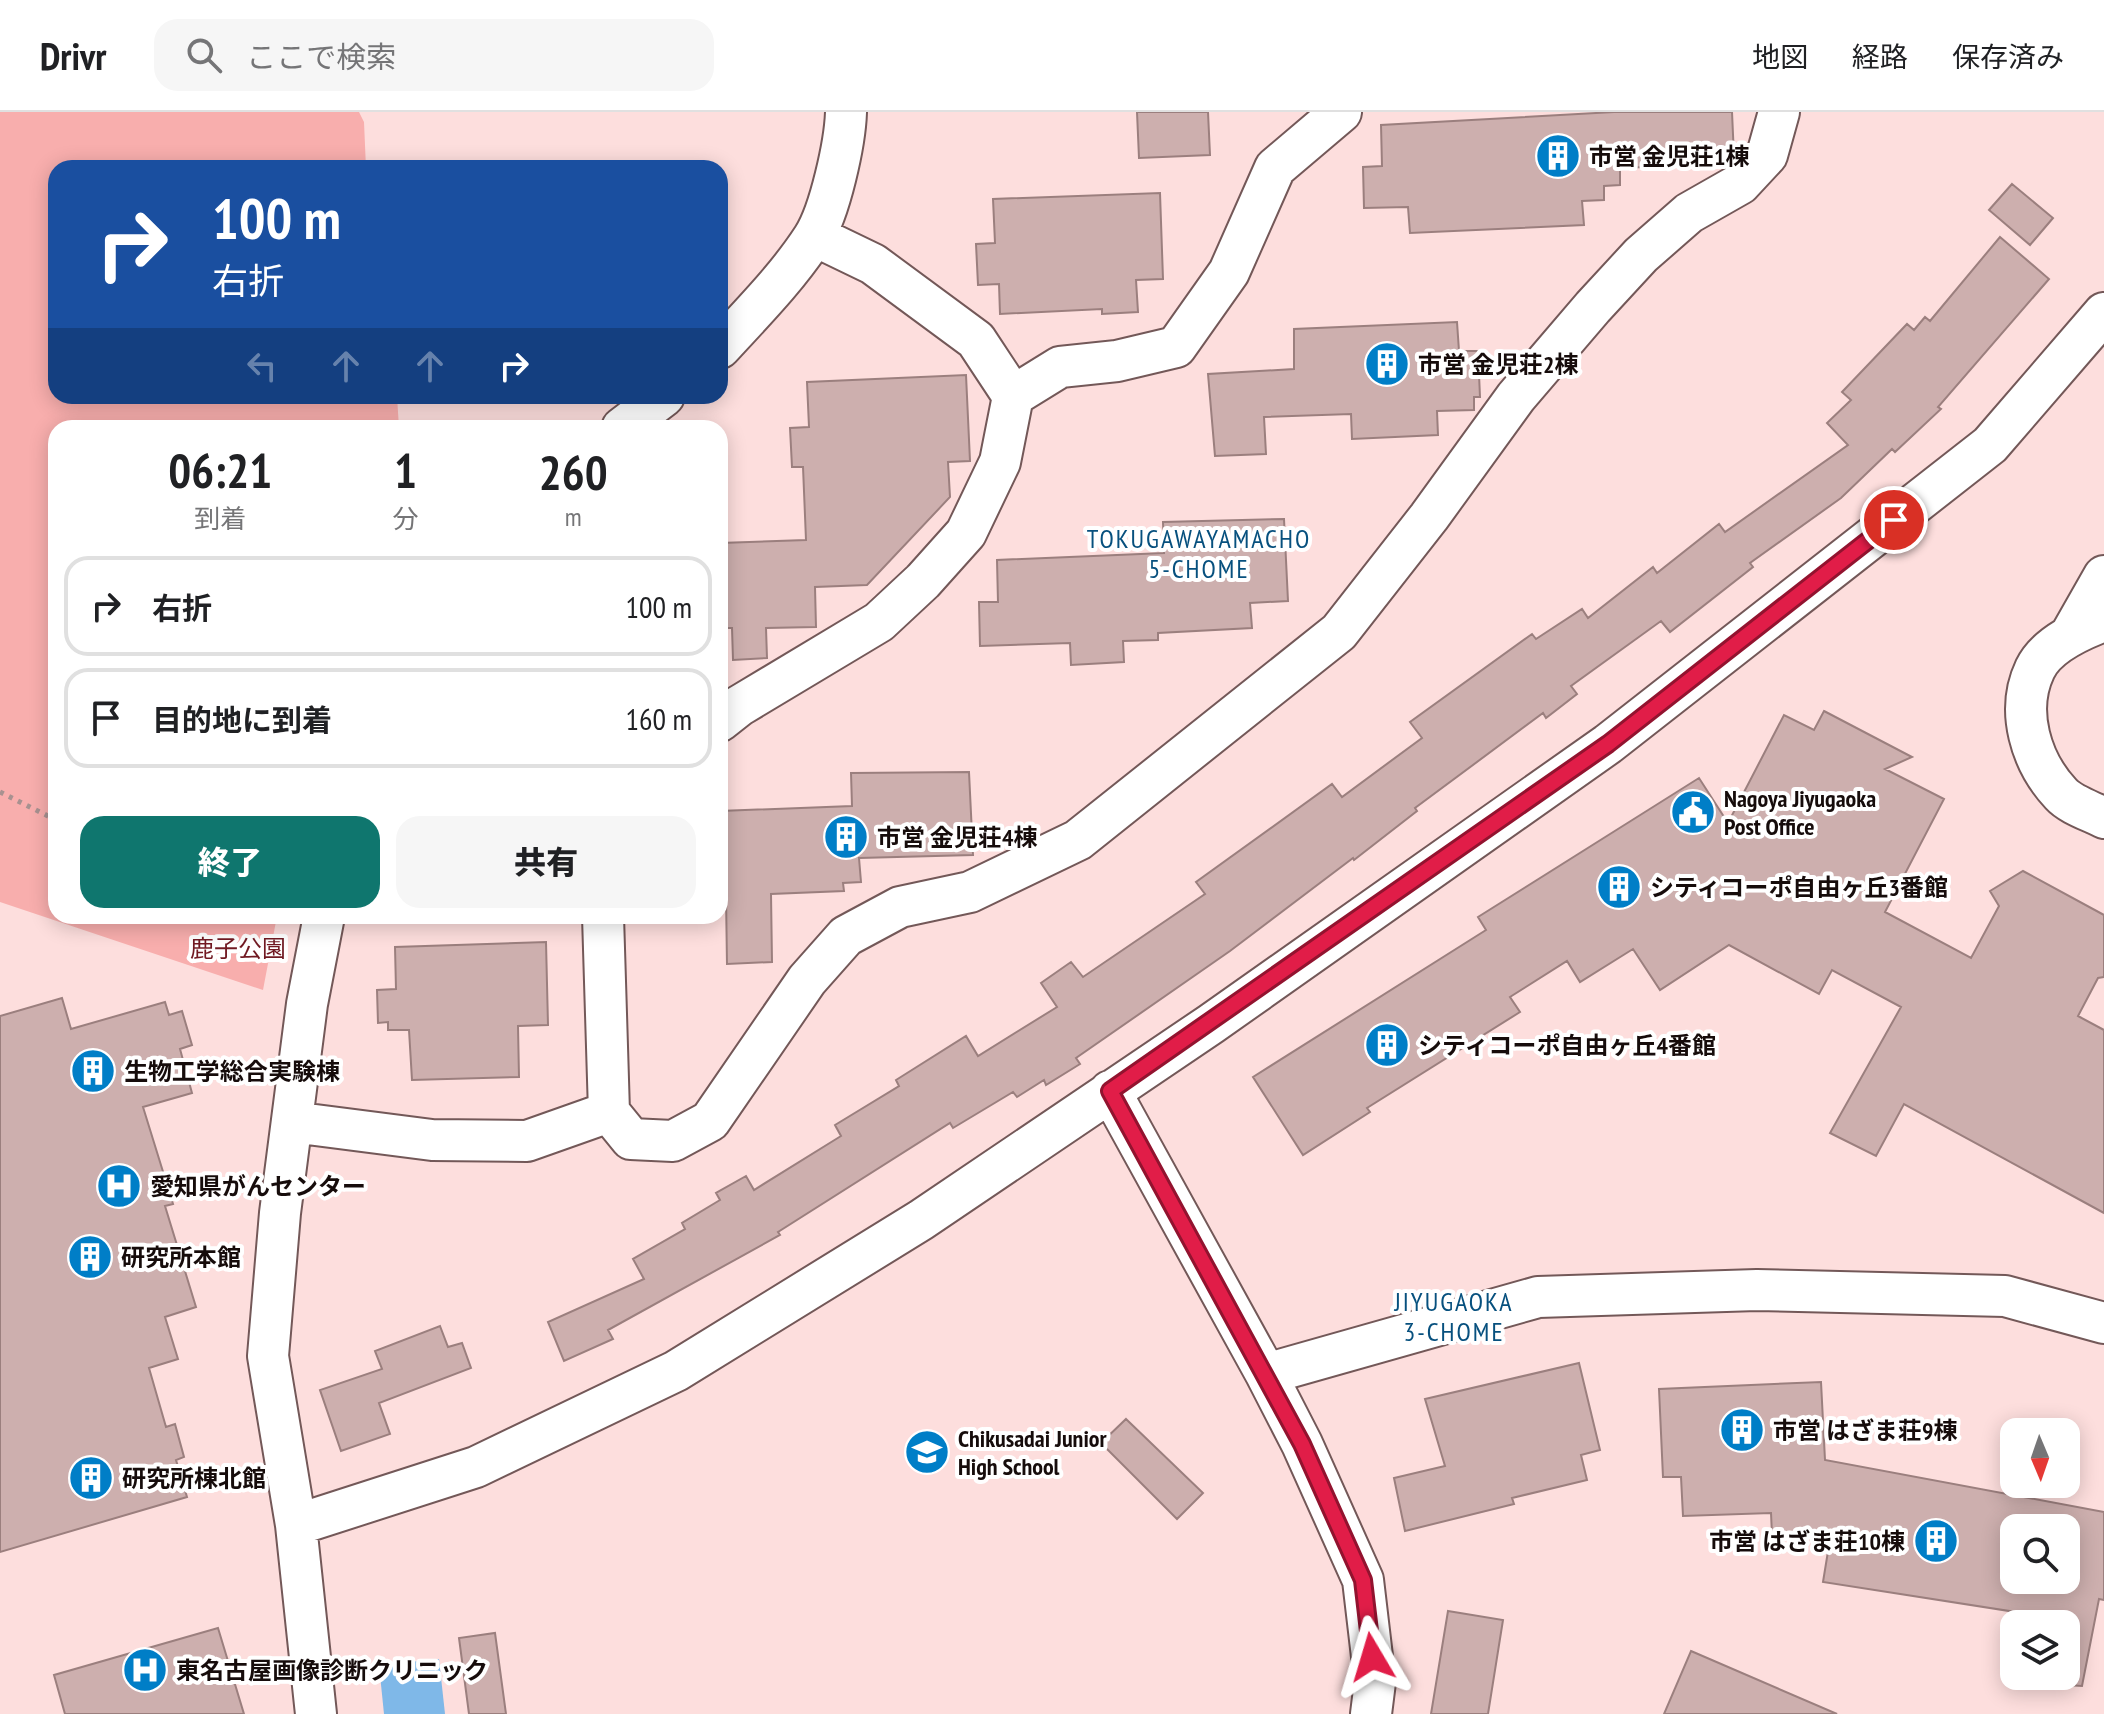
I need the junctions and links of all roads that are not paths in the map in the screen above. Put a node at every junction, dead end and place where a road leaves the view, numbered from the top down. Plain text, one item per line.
1 (846, 112) edge
2 (1341, 112) edge
3 (1779, 112) edge
4 (815, 236) junction
5 (2104, 313) edge
6 (728, 339) edge
7 (1013, 396) junction
8 (654, 404) edge
9 (632, 420) edge
10 (2104, 576) edge
11 (2088, 627) edge
12 (728, 715) edge
13 (2104, 818) edge
14 (322, 924) edge
15 (603, 924) edge
16 (1110, 1091) junction
17 (609, 1112) junction
18 (292, 1122) junction
19 (2104, 1323) edge
20 (1266, 1374) junction
21 (296, 1525) junction
22 (316, 1714) edge
23 (1371, 1714) edge

1 - 4 street
2 - 7 street
3 - 17 street
4 - 6 street
4 - 7 street
5 - 16 street
7 - 12 street
8 - 9 street
10 - 11 street
11 - 13 street
14 - 18 street
15 - 17 street
16 - 20 street
16 - 21 street
17 - 18 street
18 - 21 street
19 - 20 street
20 - 23 street
21 - 22 street

